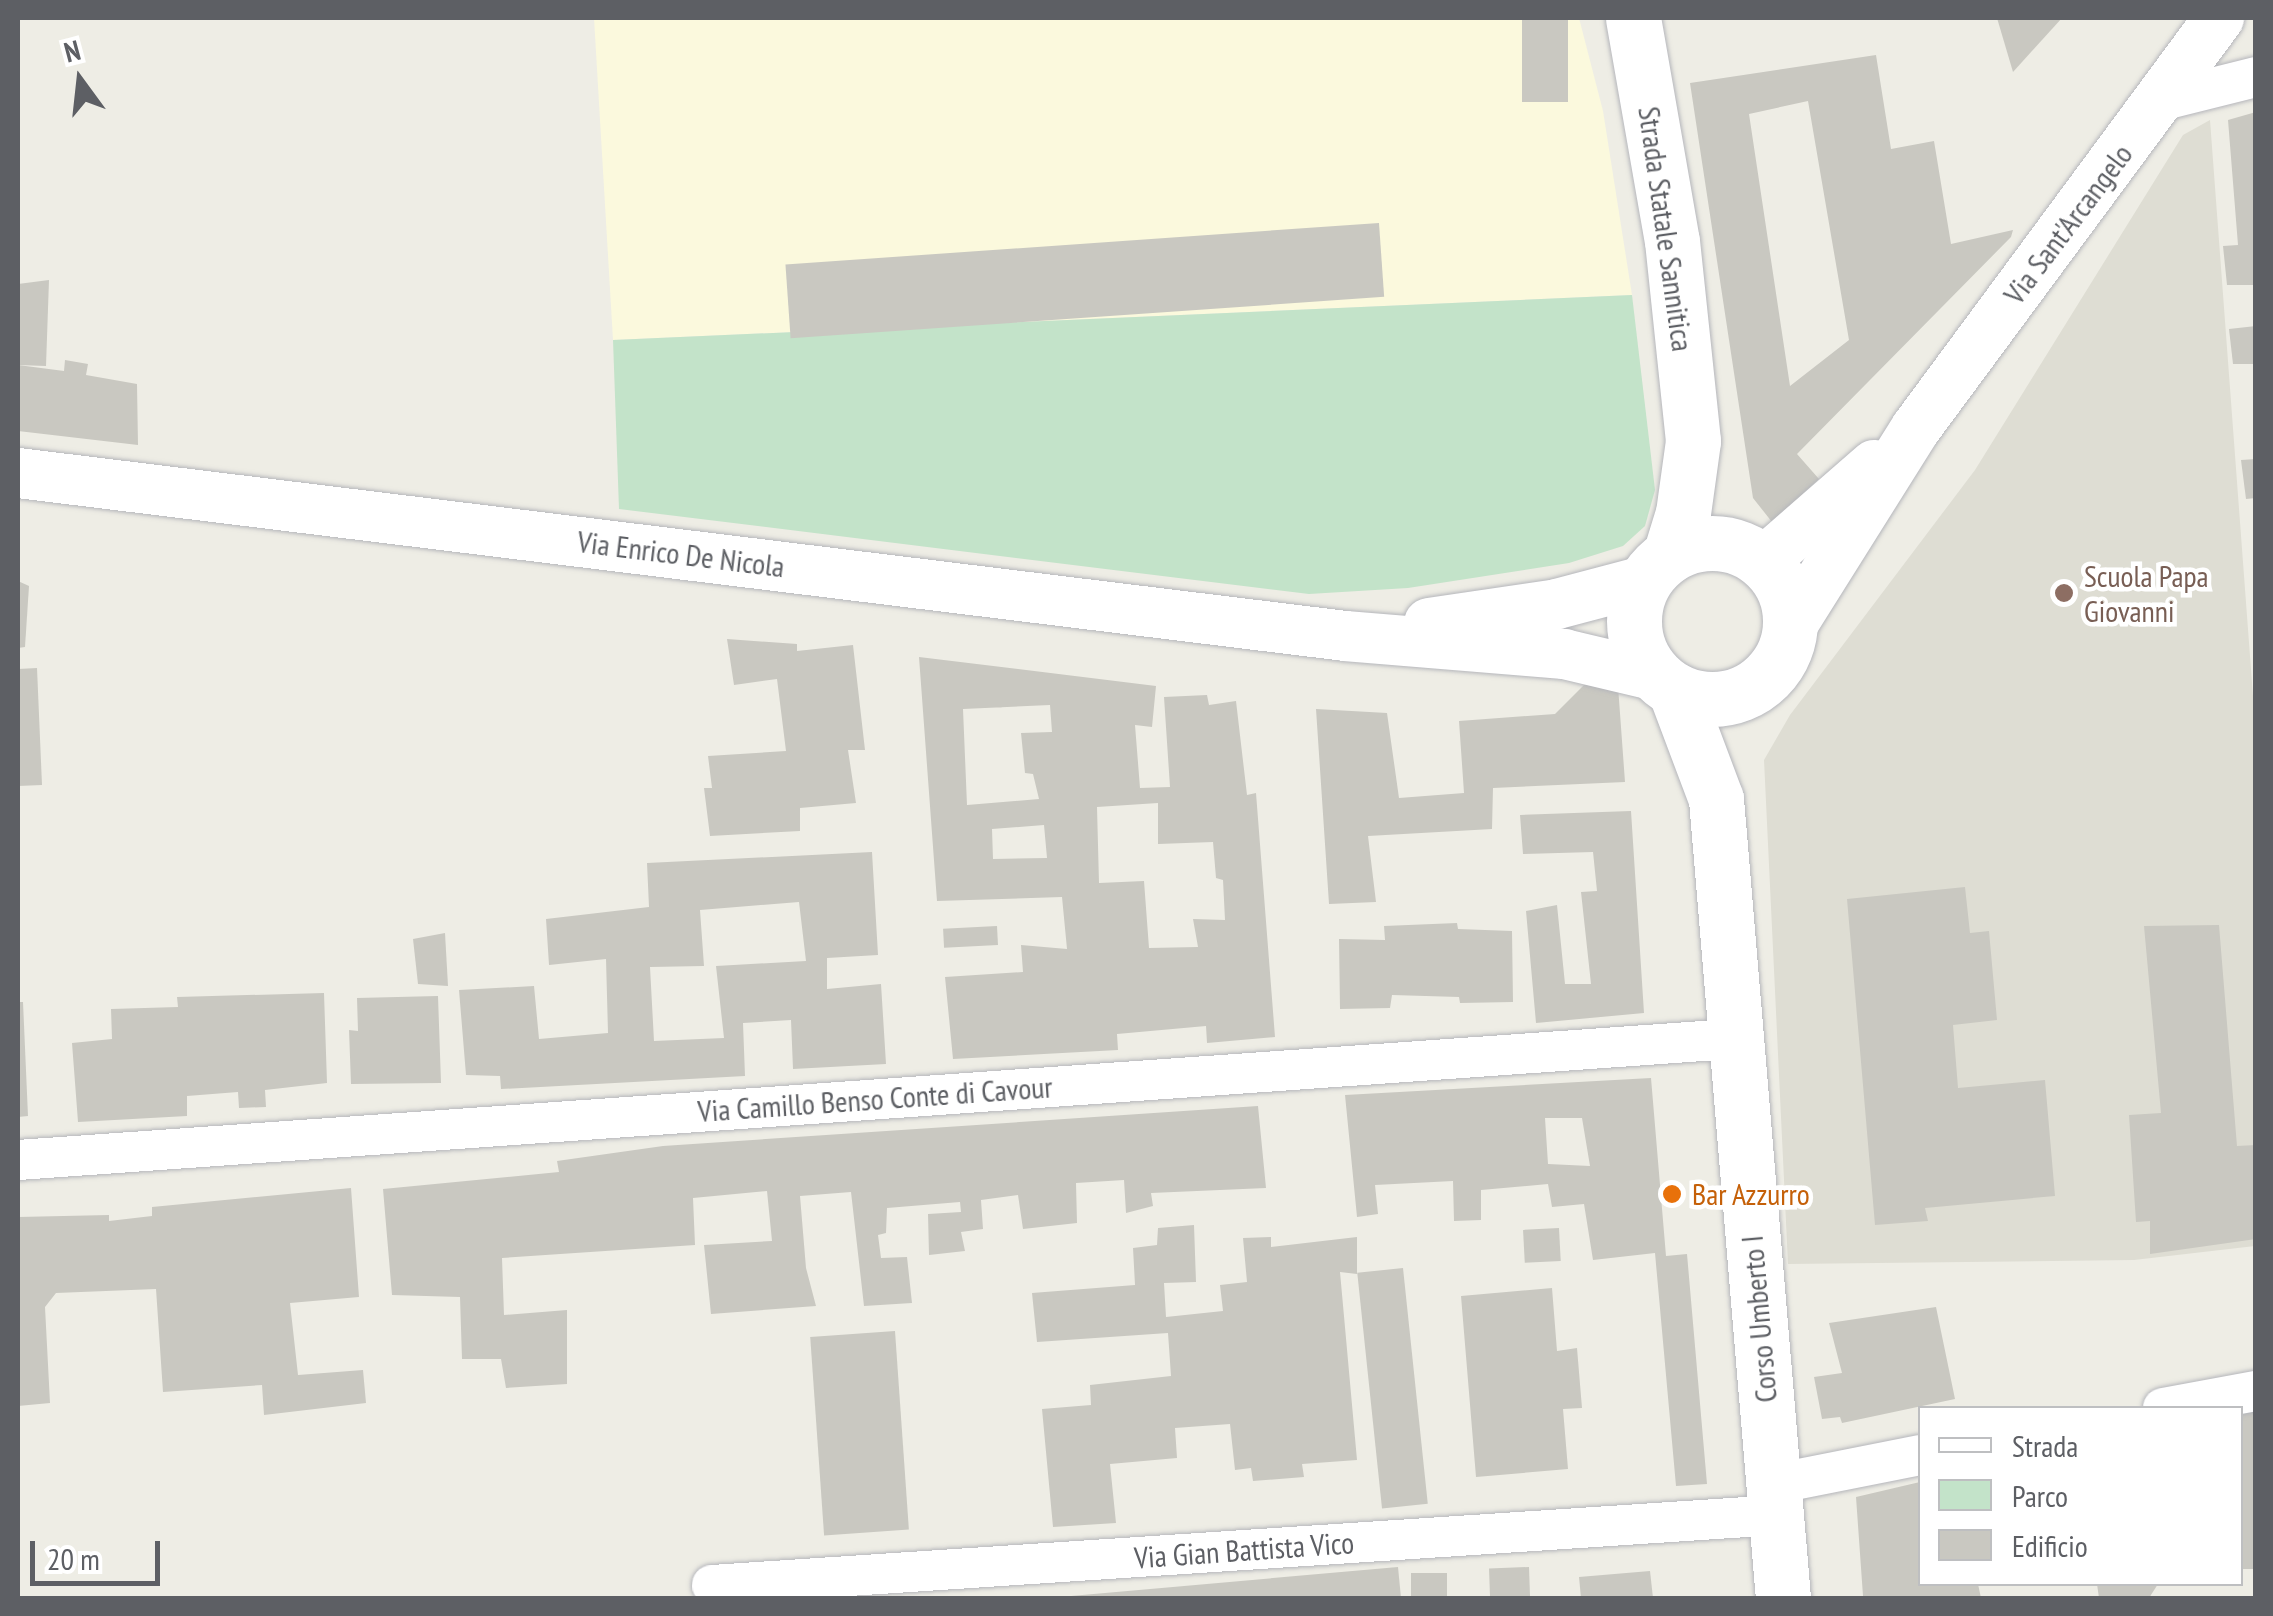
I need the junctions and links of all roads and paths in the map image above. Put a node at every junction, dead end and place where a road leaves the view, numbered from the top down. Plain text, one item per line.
1 (1633, 18) edge
2 (2219, 18) edge
3 (2256, 76) edge
4 (2160, 101) junction
5 (1916, 428) junction
6 (1693, 441) junction
7 (18, 472) edge
8 (1749, 553) junction
9 (1657, 568) junction
10 (1791, 627) junction
11 (1345, 636) junction
12 (1764, 680) junction
13 (1666, 683) junction
14 (1716, 800) junction
15 (1732, 1038) junction
16 (18, 1160) edge
17 (2256, 1391) edge
18 (2175, 1406) edge
19 (1918, 1457) edge
20 (1775, 1500) junction
21 (712, 1585) dead end
22 (1783, 1598) edge

1 - 6 main road, Strada Statale Sannitica
2 - 4 street, Via Sant'Arcangelo
3 - 4 street
4 - 5 street, Via Sant'Arcangelo
5 - 8 street
5 - 10 street
6 - 8 main road, Strada Statale Sannitica
6 - 9 main road, Strada Statale Sannitica
7 - 11 street, Via Enrico De Nicola
8 - 9 main road
8 - 10 main road
9 - 11 street
9 - 13 main road
10 - 12 main road
11 - 13 street
12 - 13 main road
12 - 14 main road, Corso Umberto I
13 - 14 main road, Corso Umberto I
14 - 15 main road, Corso Umberto I
15 - 16 street, Via Camillo Benso Conte di Cavour
15 - 20 main road, Corso Umberto I
17 - 18 street
19 - 20 street, Via Gian Battista Vico
20 - 21 street, Via Gian Battista Vico
20 - 22 main road, Corso Umberto I

